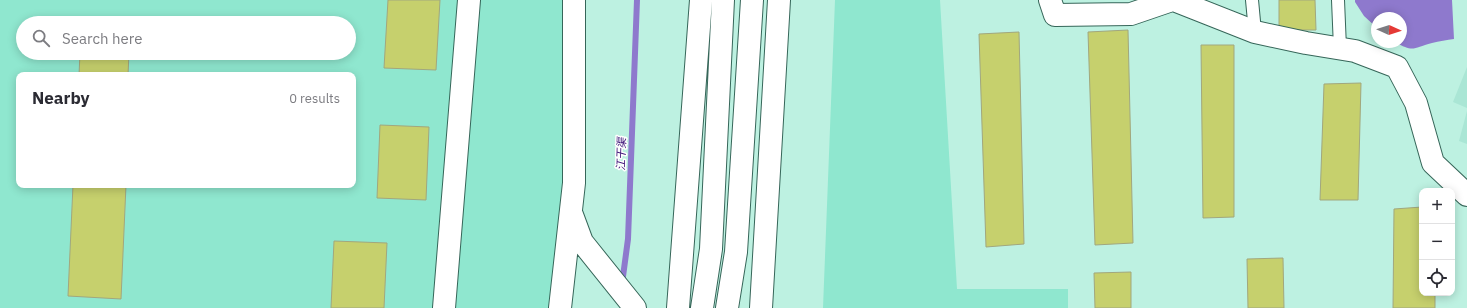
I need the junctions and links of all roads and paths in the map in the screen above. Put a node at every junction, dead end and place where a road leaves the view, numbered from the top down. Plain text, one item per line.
1 (469, 0) edge
2 (574, 0) edge
3 (701, 0) edge
4 (723, 0) edge
5 (752, 0) edge
6 (779, 0) edge
7 (1050, 0) edge
8 (1173, 0) edge
9 (1252, 0) edge
10 (1338, 0) edge
11 (1255, 32) junction
12 (1340, 48) junction
13 (1467, 195) edge
14 (570, 212) junction
15 (444, 308) edge
16 (560, 308) edge
17 (635, 308) edge
18 (678, 308) edge
19 (702, 308) edge
20 (727, 308) edge
21 (761, 308) edge

1 - 15 street
2 - 14 street
3 - 18 street
4 - 19 street
5 - 20 street
6 - 21 street
7 - 8 street
8 - 11 street
9 - 11 lane
10 - 12 lane
11 - 12 street
12 - 13 street
14 - 16 street
14 - 17 street

